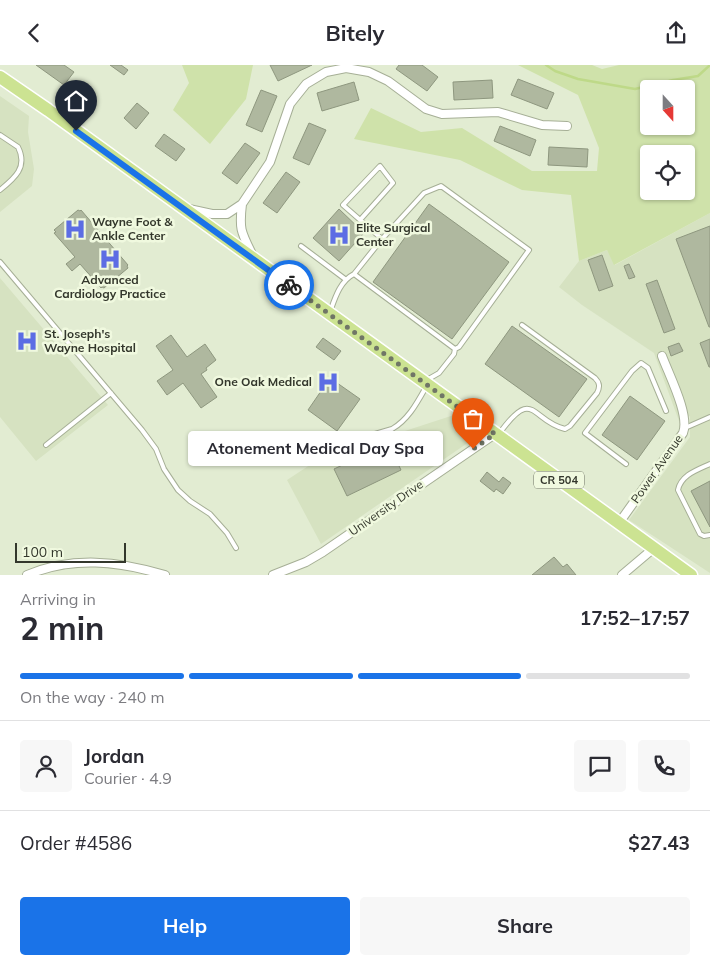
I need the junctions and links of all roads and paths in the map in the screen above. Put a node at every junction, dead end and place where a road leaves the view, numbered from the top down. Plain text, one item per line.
1 (341, 67) edge
2 (1, 79) edge
3 (567, 126) dead end
4 (0, 135) edge
5 (0, 190) edge
6 (242, 204) junction
7 (182, 207) junction
8 (360, 219) junction
9 (382, 239) junction
10 (301, 246) dead end
11 (254, 259) junction
12 (0, 262) edge
13 (354, 274) junction
14 (345, 279) junction
15 (330, 314) junction
16 (522, 325) dead end
17 (455, 349) junction
18 (662, 356) dead end
19 (425, 383) junction
20 (111, 393) junction
21 (666, 411) dead end
22 (710, 417) edge
23 (685, 428) junction
24 (496, 435) junction
25 (46, 445) dead end
26 (334, 446) dead end
27 (626, 464) dead end
28 (710, 464) edge
29 (619, 523) junction
30 (710, 535) edge
31 (236, 548) dead end
32 (654, 548) junction
33 (27, 575) edge
34 (165, 575) edge
35 (273, 575) edge
36 (622, 575) edge
37 (691, 575) edge

1 - 3 street
1 - 6 street
2 - 7 main road, CR 504
4 - 5 lane
6 - 7 street
6 - 11 street
7 - 11 main road, CR 504
8 - 8 lane
8 - 9 lane
9 - 13 lane
9 - 17 lane
10 - 14 lane
11 - 15 main road, CR 504
12 - 20 lane
13 - 14 lane
13 - 17 lane
14 - 15 lane
15 - 19 main road, CR 504
16 - 24 lane
17 - 19 lane
18 - 23 street, Power Avenue
19 - 24 main road, CR 504
19 - 26 lane
20 - 25 lane
20 - 31 lane
21 - 27 lane
22 - 23 lane
23 - 29 street, Power Avenue
24 - 29 main road, CR 504
24 - 35 street, University Drive
28 - 30 lane
29 - 32 main road, CR 504
32 - 36 street
32 - 37 main road, CR 504
33 - 34 street

